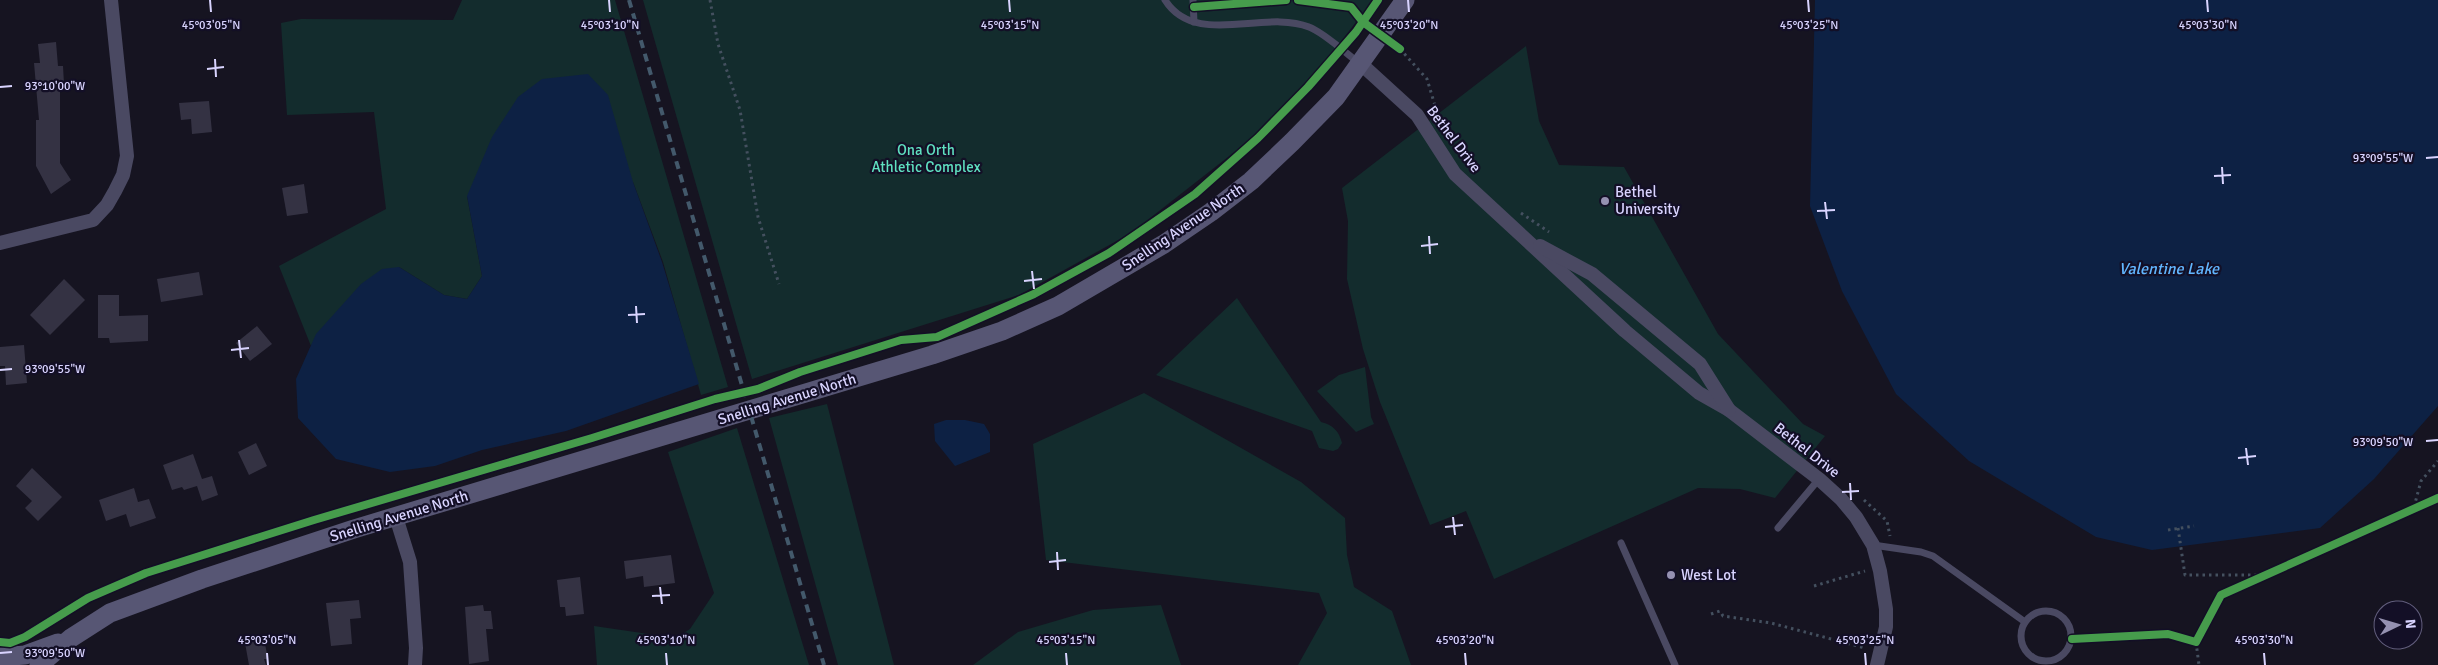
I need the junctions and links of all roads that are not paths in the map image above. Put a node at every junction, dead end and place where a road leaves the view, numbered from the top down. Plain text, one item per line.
1 (111, 0) edge
2 (1165, 0) edge
3 (1194, 0) edge
4 (1405, 0) edge
5 (1194, 22) junction
6 (1360, 63) junction
7 (1521, 236) junction
8 (0, 243) edge
9 (1729, 410) junction
10 (1819, 479) junction
11 (396, 516) junction
12 (1778, 528) dead end
13 (1621, 543) dead end
14 (1873, 545) junction
15 (2024, 622) junction
16 (71, 638) junction
17 (0, 657) edge
18 (1879, 659) edge
19 (39, 665) edge
20 (415, 665) edge
21 (1675, 665) edge

1 - 8 street
2 - 5 lane
3 - 5 lane
4 - 6 street, Snelling Avenue North
5 - 6 lane
6 - 7 street, Bethel Drive
6 - 11 street, Snelling Avenue North
7 - 9 street, Bethel Drive
7 - 9 street, Bethel Drive
9 - 10 street, Bethel Drive
10 - 12 lane
10 - 14 street, Bethel Drive
11 - 16 street, Snelling Avenue North
11 - 20 street
13 - 21 lane
14 - 15 lane
14 - 18 street, Bethel Drive
15 - 15 lane
16 - 17 street, Snelling Avenue North
16 - 19 street, Snelling Avenue North

